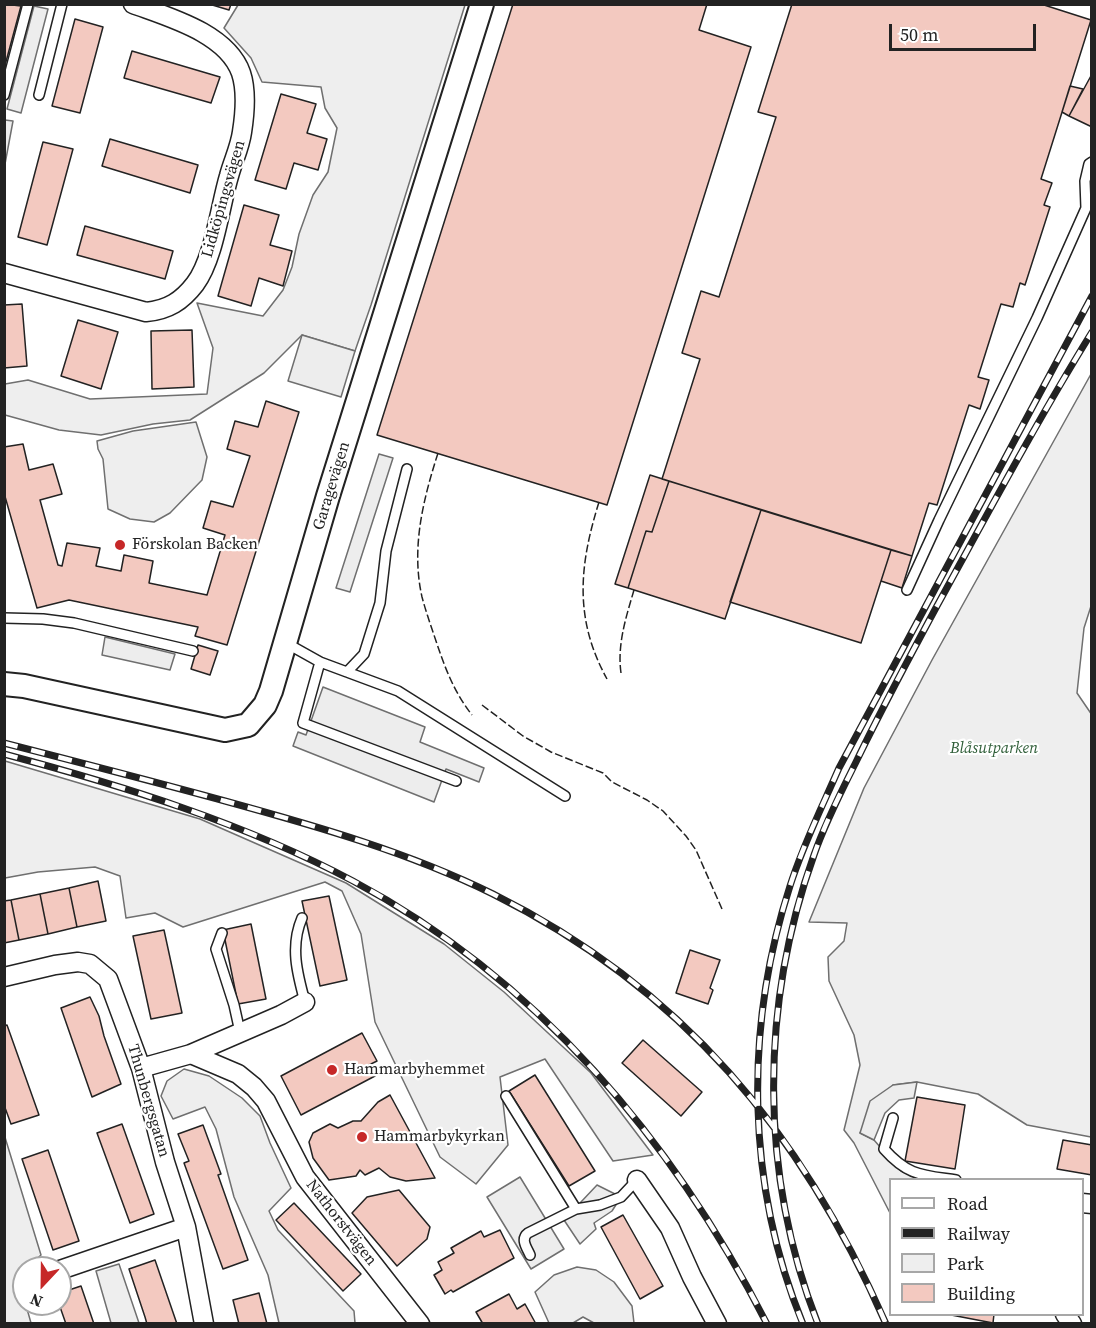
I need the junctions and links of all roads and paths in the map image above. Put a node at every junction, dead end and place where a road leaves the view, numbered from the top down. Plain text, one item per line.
1 (28, 4) edge
2 (62, 4) edge
3 (133, 4) edge
4 (482, 4) edge
5 (4, 95) edge
6 (39, 95) dead end
7 (1092, 162) edge
8 (4, 273) edge
9 (407, 469) dead end
10 (908, 590) dead end
11 (4, 618) edge
12 (286, 643) junction
13 (194, 651) dead end
14 (320, 662) junction
15 (347, 672) junction
16 (4, 684) edge
17 (456, 781) dead end
18 (566, 796) dead end
19 (302, 918) dead end
20 (222, 933) dead end
21 (4, 976) edge
22 (305, 1002) joint
23 (240, 1032) junction
24 (191, 1054) junction
25 (141, 1068) junction
26 (506, 1096) dead end
27 (892, 1118) dead end
28 (948, 1178) edge
29 (637, 1180) joint
30 (576, 1209) junction
31 (186, 1227) junction
32 (530, 1255) dead end
33 (72, 1265) edge
34 (204, 1323) edge
35 (420, 1323) edge
36 (717, 1323) edge

1 - 5 lane
2 - 6 lane
3 - 8 street, Lidköpingsvägen
4 - 12 street, Garagevägen
7 - 10 lane
9 - 15 lane
11 - 13 lane
12 - 14 lane
12 - 16 street, Garagevägen
14 - 15 lane
14 - 17 lane
15 - 18 lane
19 - 22 lane
20 - 23 lane
21 - 25 street, Thunbergsgatan
22 - 23 street
23 - 24 street
24 - 25 street
24 - 35 street, Nathorstvägen
25 - 31 street, Thunbergsgatan
26 - 30 lane
27 - 28 lane
29 - 30 lane
29 - 36 street
30 - 32 lane
31 - 33 street
31 - 34 street, Thunbergsgatan

